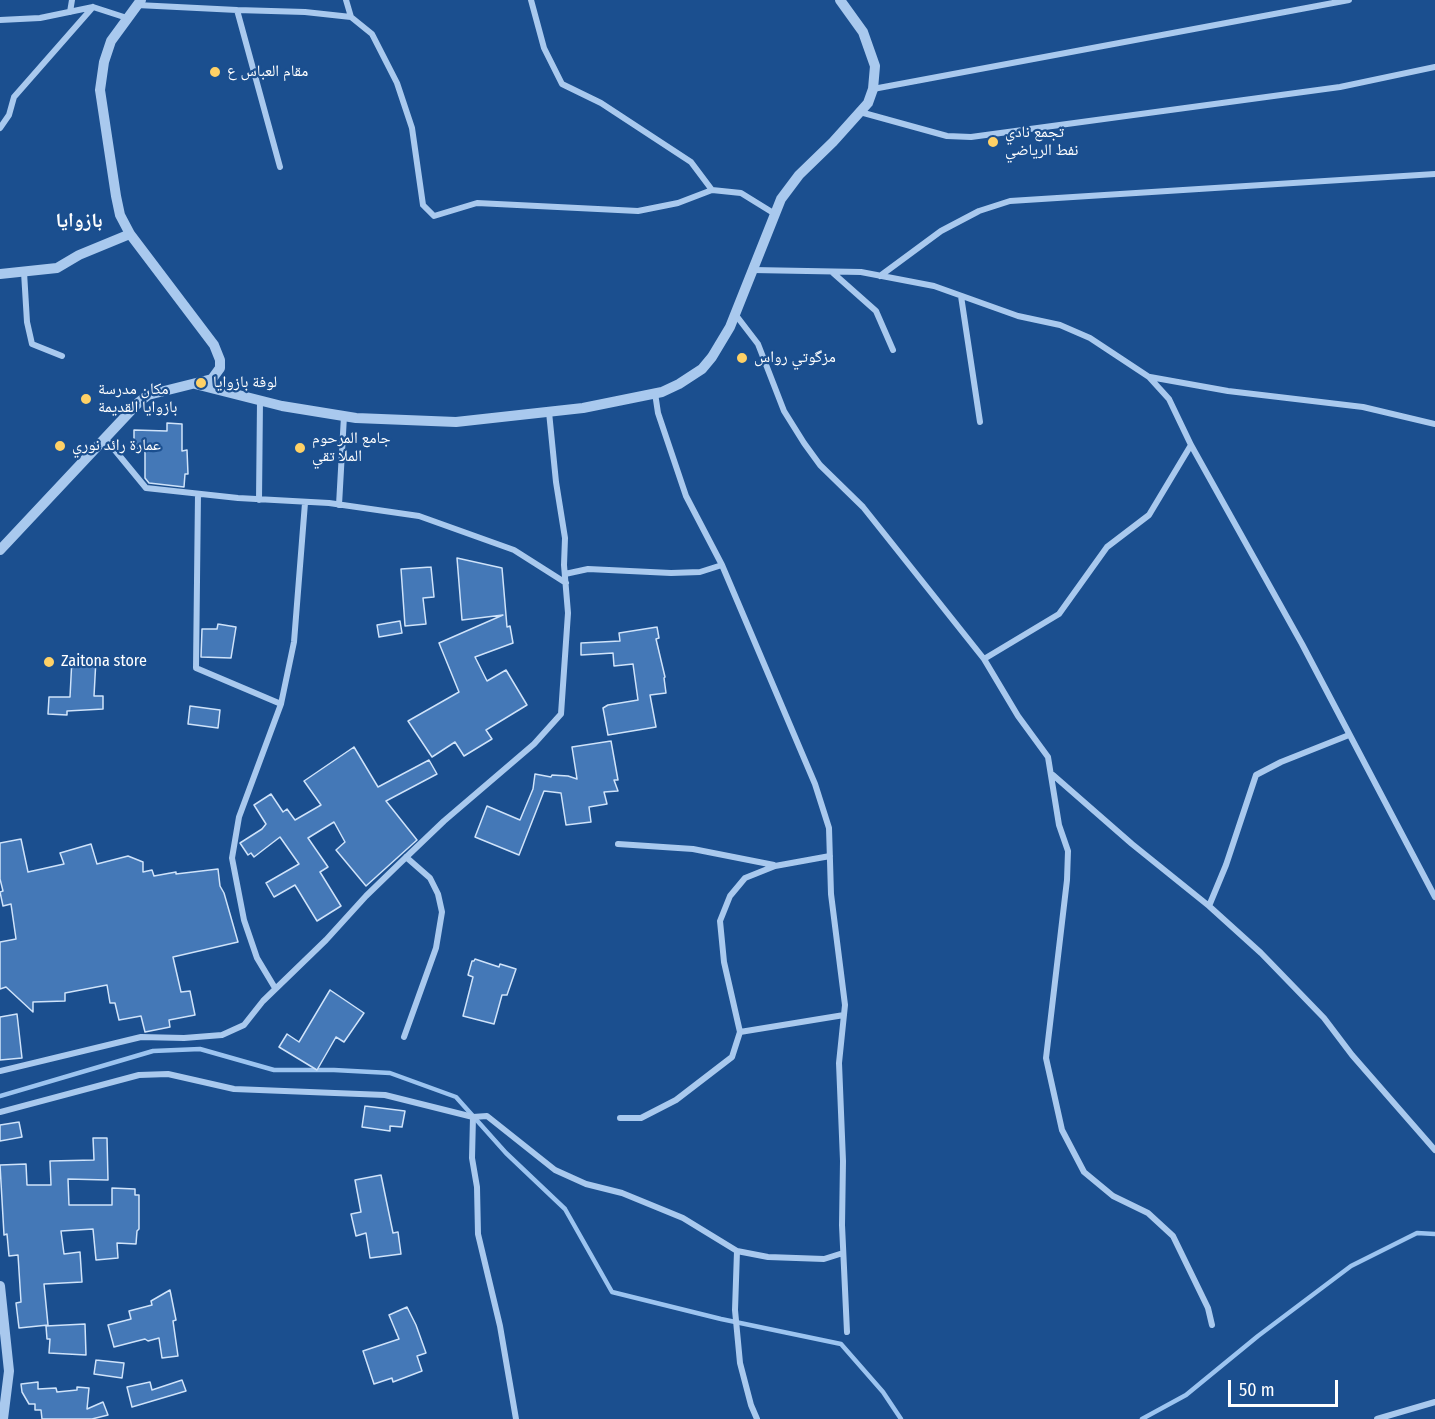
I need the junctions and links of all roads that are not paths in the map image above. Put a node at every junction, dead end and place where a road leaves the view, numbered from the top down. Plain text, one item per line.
1 (72, 0) edge
2 (346, 0) edge
3 (531, 0) edge
4 (840, 0) edge
5 (1349, 0) edge
6 (139, 3) edge
7 (93, 7) junction
8 (237, 10) junction
9 (70, 12) junction
10 (127, 18) junction
11 (351, 18) junction
12 (0, 20) edge
13 (1435, 67) edge
14 (873, 89) junction
15 (859, 112) junction
16 (0, 128) edge
17 (280, 167) dead end
18 (1435, 174) edge
19 (712, 190) junction
20 (775, 214) junction
21 (130, 234) junction
22 (753, 270) junction
23 (831, 271) junction
24 (24, 272) junction
25 (0, 274) edge
26 (880, 276) junction
27 (961, 296) junction
28 (735, 314) junction
29 (893, 350) dead end
30 (62, 356) dead end
31 (1149, 377) junction
32 (195, 384) junction
33 (655, 393) junction
34 (260, 401) junction
35 (549, 412) junction
36 (344, 416) junction
37 (980, 423) dead end
38 (1435, 423) edge
39 (104, 437) junction
40 (1191, 445) junction
41 (198, 494) junction
42 (259, 500) junction
43 (306, 502) junction
44 (339, 505) junction
45 (1, 548) edge
46 (722, 565) junction
47 (565, 574) junction
48 (566, 583) junction
49 (984, 659) junction
50 (281, 704) junction
51 (1349, 735) junction
52 (1053, 775) junction
53 (618, 844) dead end
54 (830, 856) junction
55 (406, 857) junction
56 (775, 866) junction
57 (1435, 897) edge
58 (1209, 906) junction
59 (275, 988) junction
60 (844, 1015) junction
61 (740, 1032) junction
62 (404, 1037) dead end
63 (0, 1071) edge
64 (0, 1112) edge
65 (473, 1117) junction
66 (620, 1118) dead end
67 (1435, 1150) edge
68 (737, 1251) junction
69 (843, 1253) junction
70 (0, 1286) edge
71 (1212, 1325) dead end
72 (847, 1332) dead end
73 (1435, 1402) edge
74 (3, 1419) edge
75 (516, 1419) edge
76 (757, 1419) edge
77 (1377, 1419) edge

1 - 9 street
2 - 11 street
3 - 19 street
4 - 14 street
5 - 14 street
6 - 8 street
6 - 10 street
7 - 9 street
7 - 10 street
7 - 16 street
8 - 11 street
8 - 17 street
9 - 12 street
10 - 21 street
11 - 19 street
13 - 15 street
14 - 15 street
15 - 20 street
18 - 26 street
19 - 20 street
20 - 22 street
21 - 24 street
21 - 32 street
22 - 23 street
22 - 28 street
23 - 26 street
23 - 29 street
24 - 25 street
24 - 30 street
26 - 27 street
27 - 31 street
27 - 37 street
28 - 33 street
28 - 49 street
31 - 38 street
31 - 40 street
32 - 34 street
32 - 39 street
33 - 35 street
33 - 46 street
34 - 36 street
34 - 42 street
35 - 36 street
35 - 47 street
36 - 44 street
39 - 41 street
39 - 45 street
40 - 49 street
40 - 51 street
41 - 42 street
41 - 50 street
42 - 43 street
43 - 44 street
43 - 50 street
44 - 48 street
46 - 47 street
46 - 54 street
47 - 48 street
48 - 55 street
49 - 52 street
50 - 59 street
51 - 57 street
51 - 58 street
52 - 58 street
52 - 71 street
53 - 56 street
54 - 56 street
54 - 60 street
55 - 59 street
55 - 62 street
56 - 61 street
58 - 67 street
59 - 63 street
60 - 61 street
60 - 69 street
61 - 66 street
64 - 65 street
65 - 68 street
65 - 75 street
68 - 69 street
68 - 76 street
69 - 72 street
70 - 74 street
73 - 77 street

